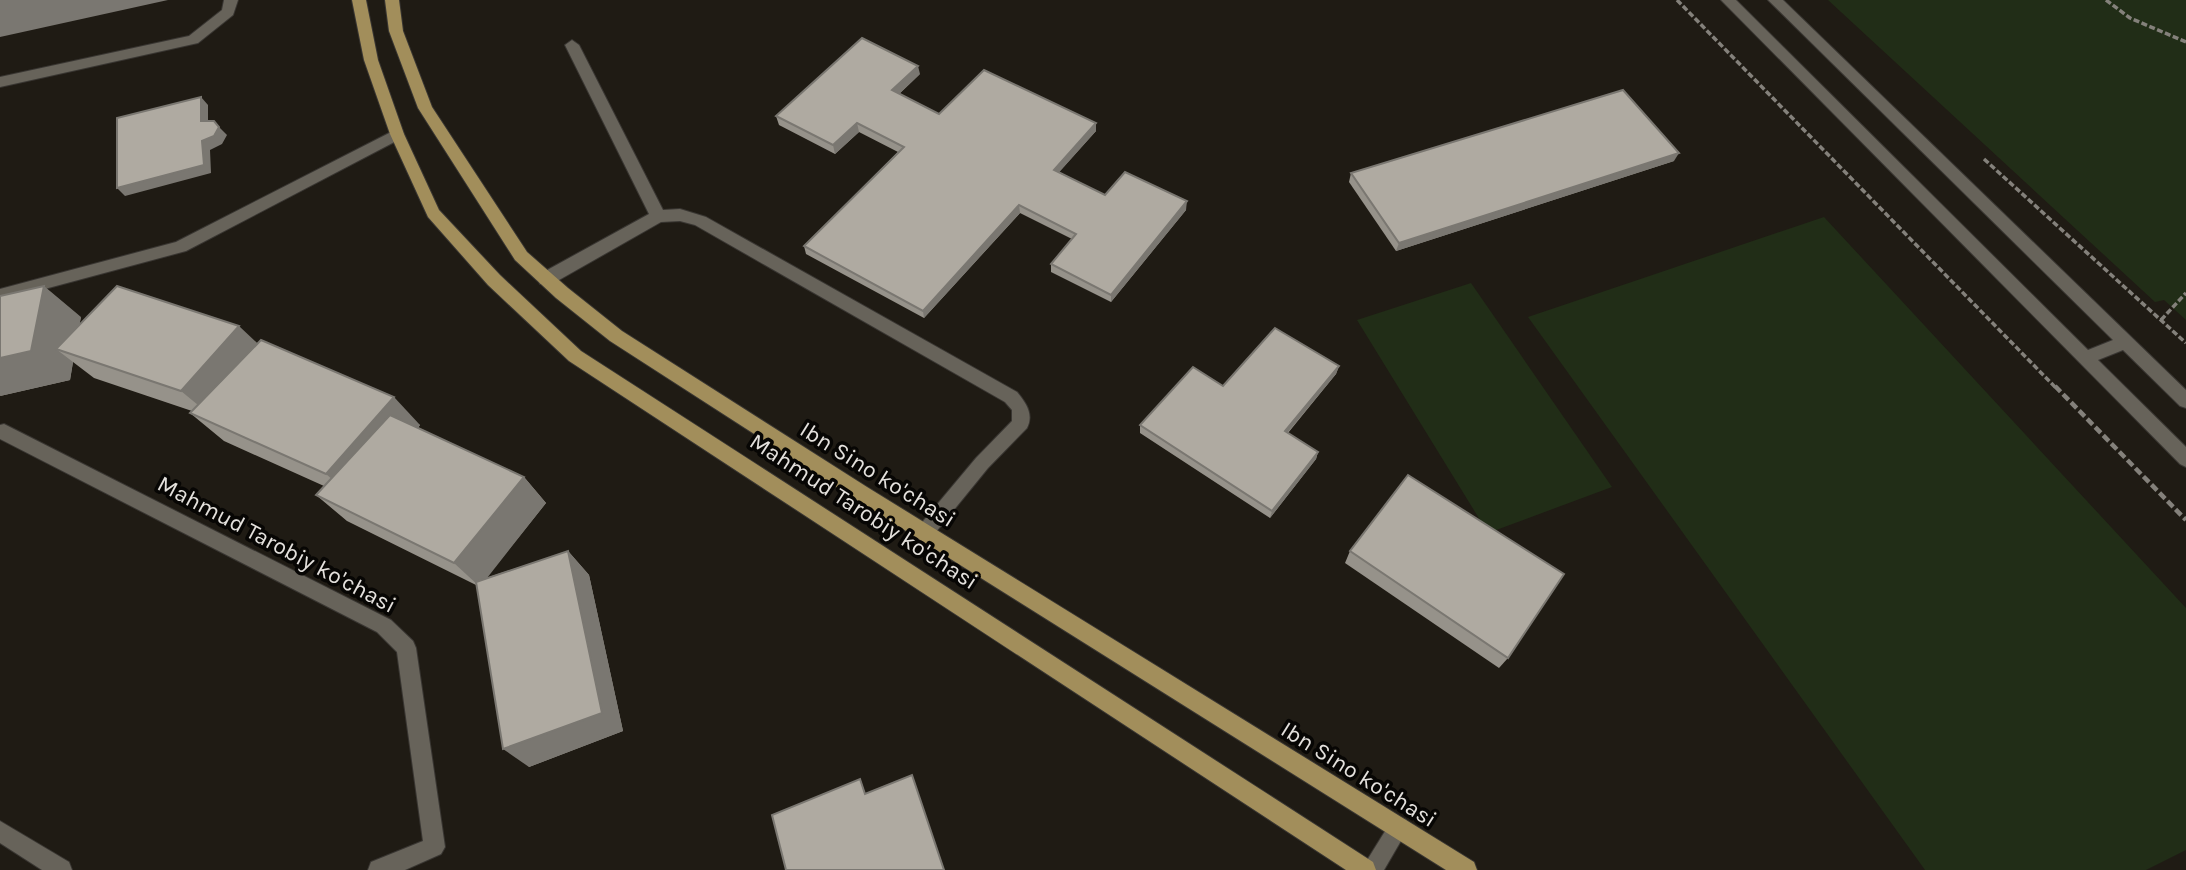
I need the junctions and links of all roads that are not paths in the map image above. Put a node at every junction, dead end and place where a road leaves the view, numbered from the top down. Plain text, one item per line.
1 (231, 0) edge
2 (359, 0) edge
3 (392, 0) edge
4 (1728, 0) edge
5 (1775, 0) edge
6 (572, 45) dead end
7 (0, 82) edge
8 (397, 134) junction
9 (658, 216) junction
10 (546, 279) junction
11 (0, 295) edge
12 (2126, 342) junction
13 (2085, 358) junction
14 (2186, 401) edge
15 (0, 432) edge
16 (2186, 459) edge
17 (925, 532) junction
18 (1399, 827) junction
19 (0, 831) edge
20 (61, 870) edge
21 (379, 870) edge
22 (1365, 870) edge
23 (1372, 870) edge
24 (1466, 870) edge

1 - 7 street
2 - 8 main road, Mahmud Tarobiy ko'chasi
3 - 10 main road, Ibn Sino ko'chasi
4 - 13 street
5 - 12 street
6 - 9 street
8 - 11 street
8 - 22 main road, Mahmud Tarobiy ko'chasi
9 - 10 street
9 - 17 street
10 - 17 main road, Ibn Sino ko'chasi
12 - 13 street
12 - 14 street
13 - 16 street
15 - 21 street, Mahmud Tarobiy ko'chasi
17 - 18 main road, Ibn Sino ko'chasi
18 - 23 street
18 - 24 main road, Ibn Sino ko'chasi
19 - 20 street

